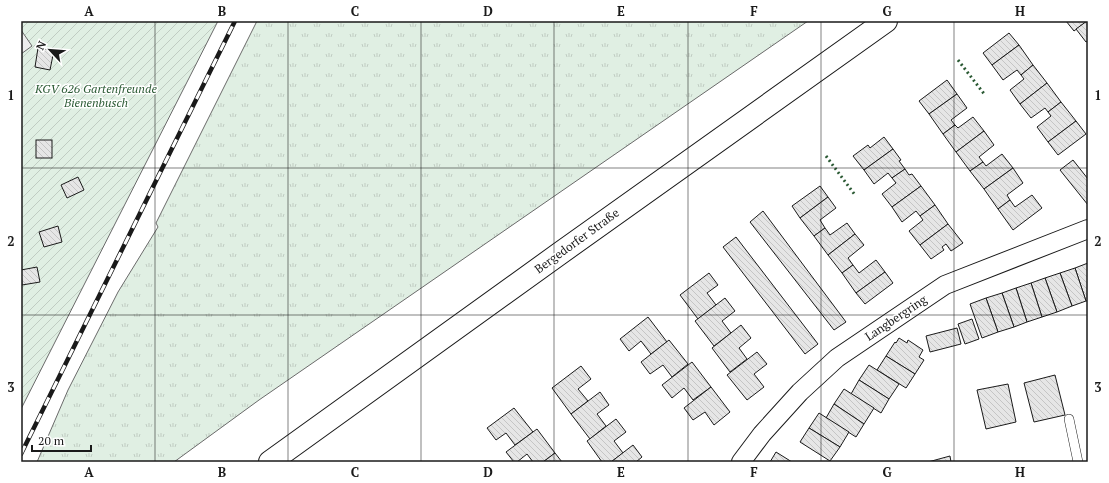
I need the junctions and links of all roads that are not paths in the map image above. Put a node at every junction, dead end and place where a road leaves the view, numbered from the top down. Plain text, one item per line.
1 (886, 21) edge
2 (1088, 229) edge
3 (1069, 419) dead end
4 (270, 462) edge
5 (741, 462) edge
6 (1078, 462) edge

1 - 4 main road, Bergedorfer Straße
2 - 5 street, Langbergring
3 - 6 lane

